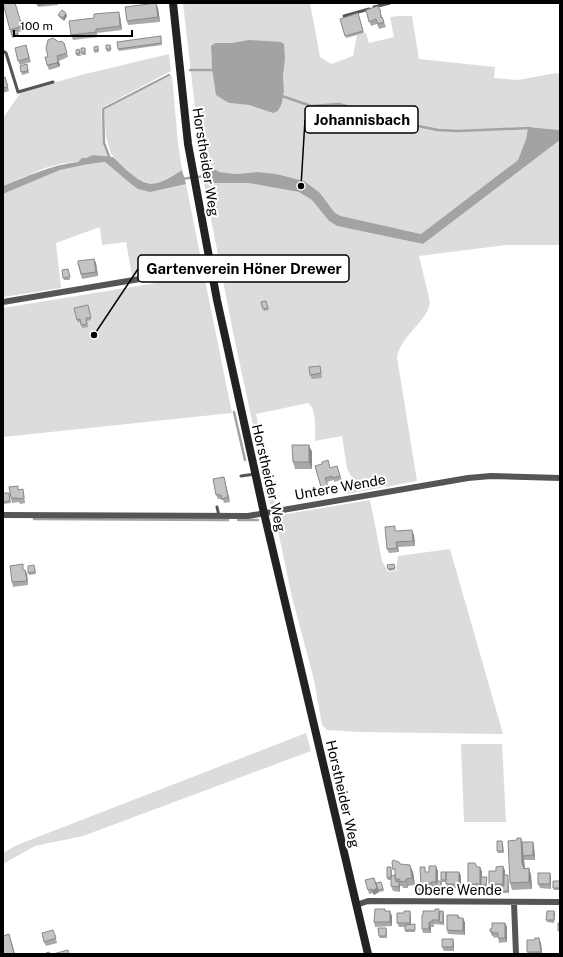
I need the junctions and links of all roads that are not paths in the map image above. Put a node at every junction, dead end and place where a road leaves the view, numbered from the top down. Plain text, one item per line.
1 (173, 3) edge
2 (390, 3) edge
3 (344, 16) edge
4 (3, 51) edge
5 (53, 82) dead end
6 (211, 267) junction
7 (3, 302) edge
8 (255, 474) junction
9 (241, 476) dead end
10 (560, 478) edge
11 (217, 507) dead end
12 (264, 513) junction
13 (3, 515) edge
14 (219, 516) junction
15 (560, 902) edge
16 (514, 903) junction
17 (356, 905) junction
18 (368, 954) edge
19 (516, 954) edge

1 - 6 street, Horstheider Weg
2 - 3 lane
4 - 5 lane
6 - 7 street
6 - 8 street, Horstheider Weg
8 - 9 lane
8 - 12 street, Horstheider Weg
10 - 12 street, Untere Wende
11 - 14 lane
12 - 14 street, Untere Wende
12 - 17 street, Horstheider Weg
13 - 14 street, Untere Wende
15 - 16 street, Obere Wende
16 - 17 street, Obere Wende
16 - 19 street
17 - 18 street, Horstheider Weg

